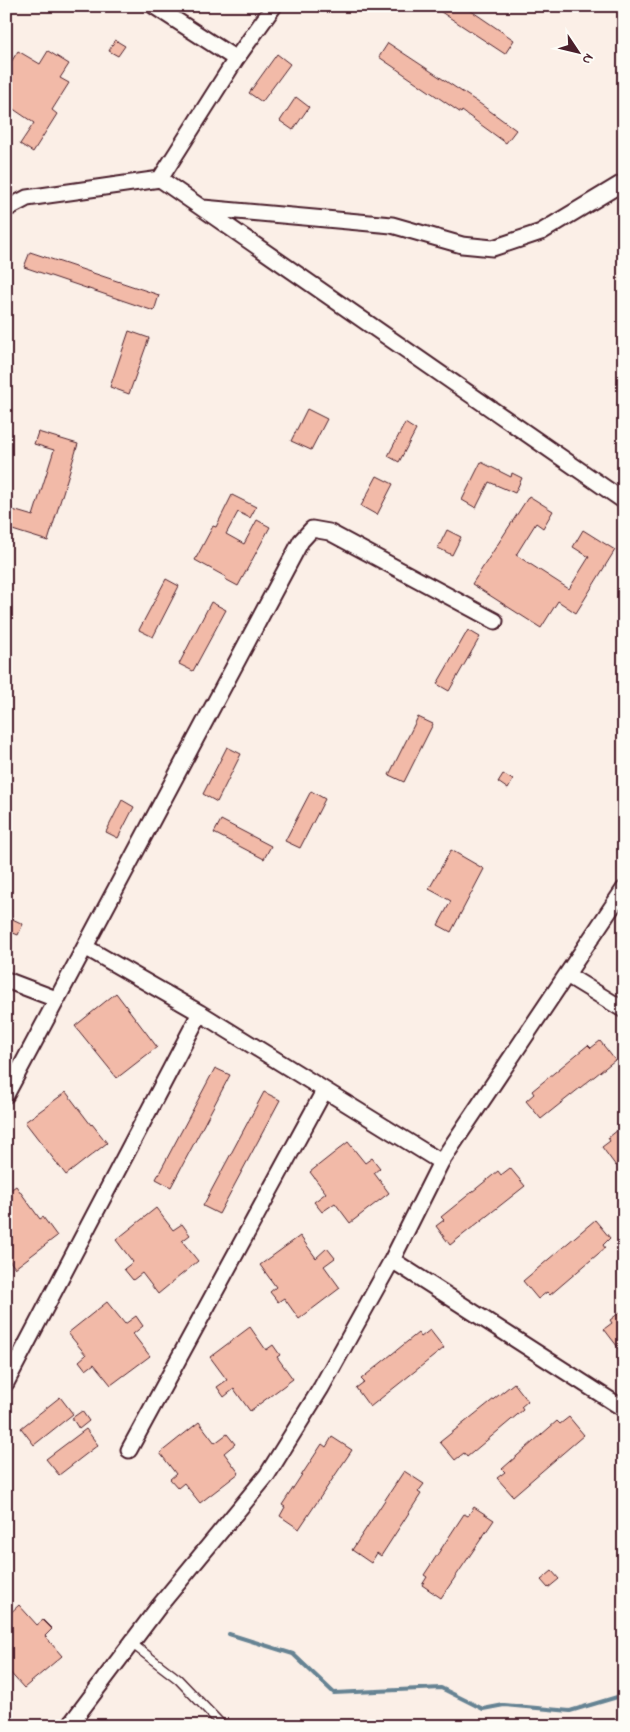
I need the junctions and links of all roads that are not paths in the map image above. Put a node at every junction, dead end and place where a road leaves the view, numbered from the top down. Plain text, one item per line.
1 (154, 6) edge
2 (274, 6) edge
3 (236, 60) junction
4 (160, 179) junction
5 (624, 182) edge
6 (202, 208) junction
7 (6, 209) edge
8 (624, 501) edge
9 (495, 621) dead end
10 (624, 890) edge
11 (85, 947) junction
12 (567, 975) junction
13 (6, 980) edge
14 (56, 999) junction
15 (624, 1010) edge
16 (200, 1012) junction
17 (324, 1091) junction
18 (6, 1095) edge
19 (441, 1162) junction
20 (392, 1260) junction
21 (6, 1383) edge
22 (624, 1409) edge
23 (129, 1450) dead end
24 (131, 1644) junction
25 (70, 1726) edge
26 (223, 1726) edge

1 - 3 street
2 - 3 street
3 - 4 street
4 - 6 street
4 - 7 street
5 - 6 street
6 - 8 street
9 - 11 street
10 - 12 street
11 - 14 street
11 - 16 street
12 - 15 street
12 - 19 street
13 - 14 street
14 - 18 street
16 - 17 street
16 - 21 street
17 - 19 street
17 - 23 street
19 - 20 street
20 - 22 street
20 - 24 street
24 - 25 street
24 - 26 lane

